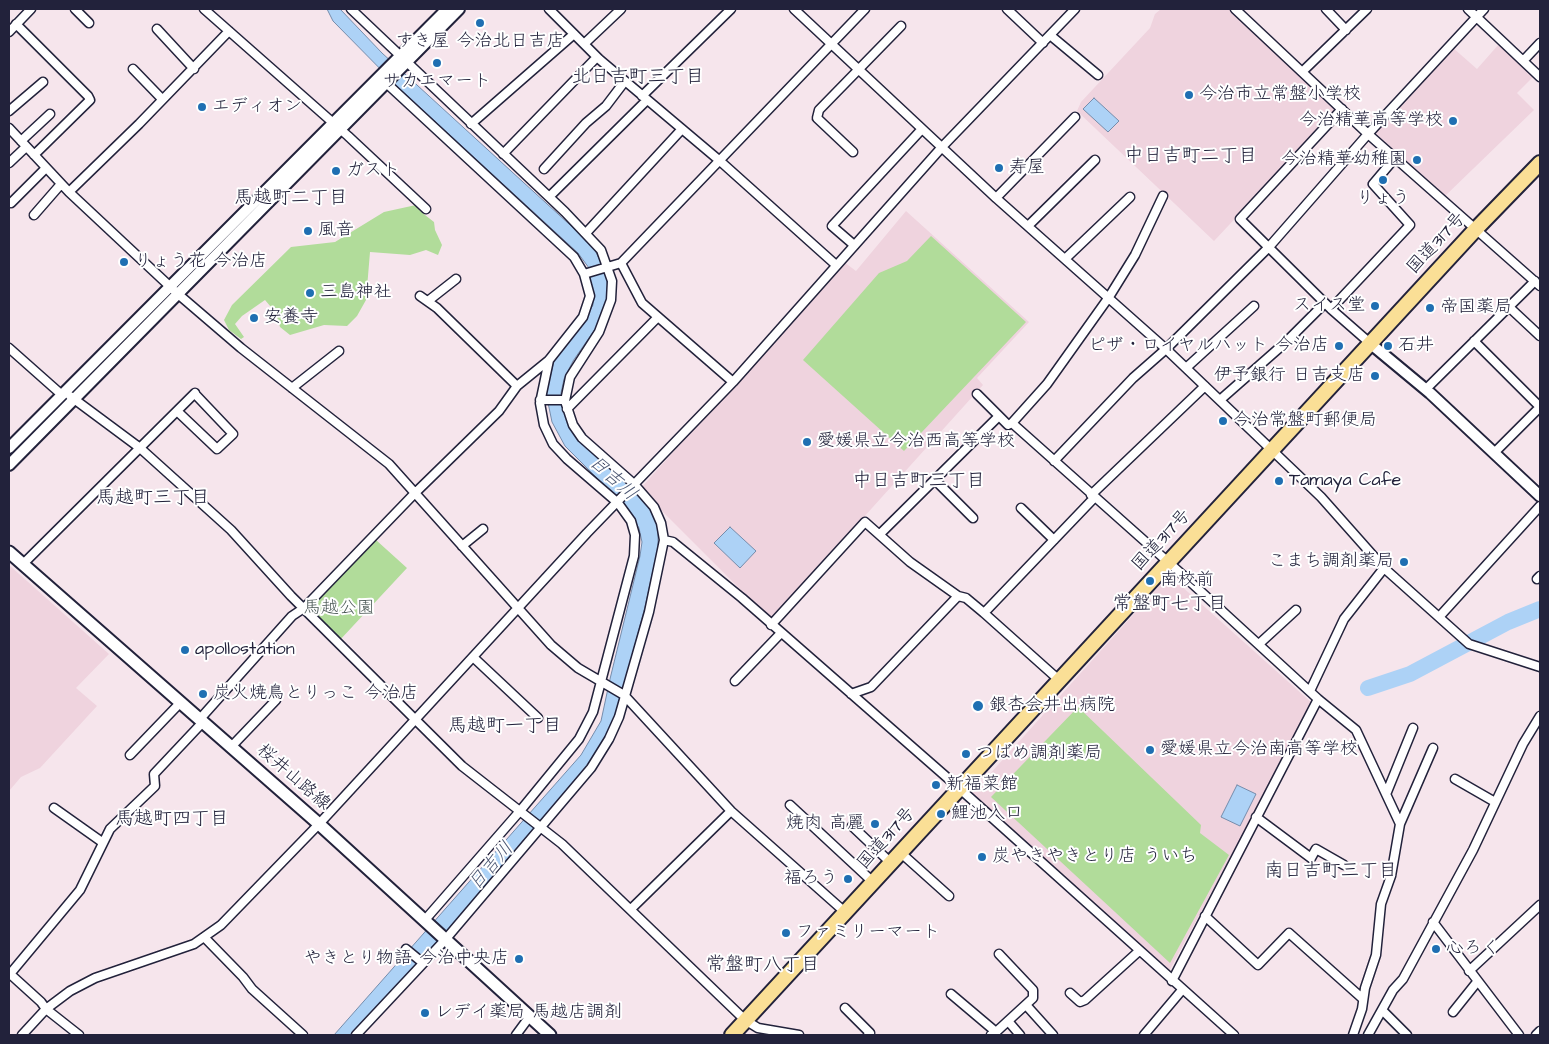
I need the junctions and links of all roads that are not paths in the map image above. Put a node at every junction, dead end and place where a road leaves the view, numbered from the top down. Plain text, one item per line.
1 (31, 9) edge
2 (75, 9) edge
3 (204, 9) edge
4 (351, 9) edge
5 (446, 9) edge
6 (459, 9) edge
7 (549, 9) edge
8 (621, 9) edge
9 (731, 9) edge
10 (794, 9) edge
11 (865, 9) edge
12 (1007, 9) edge
13 (1076, 9) edge
14 (1235, 9) edge
15 (1326, 9) edge
16 (1368, 9) edge
17 (1468, 9) edge
18 (1484, 9) edge
19 (1476, 17) junction
20 (89, 23) dead end
21 (16, 24) junction
22 (901, 26) dead end
23 (157, 29) dead end
24 (1346, 30) junction
25 (229, 31) junction
26 (9, 32) edge
27 (574, 34) junction
28 (1050, 35) junction
29 (1043, 43) junction
30 (1540, 43) edge
31 (584, 44) junction
32 (832, 45) junction
33 (597, 57) junction
34 (402, 60) junction
35 (1523, 61) junction
36 (194, 68) junction
37 (858, 69) junction
38 (134, 70) dead end
39 (1302, 72) junction
40 (1098, 76) dead end
41 (1540, 77) edge
42 (383, 80) junction
43 (43, 82) dead end
44 (625, 82) junction
45 (645, 98) junction
46 (162, 99) junction
47 (1342, 109) junction
48 (9, 111) edge
49 (50, 114) dead end
50 (1075, 117) dead end
51 (471, 124) junction
52 (337, 126) junction
53 (9, 128) edge
54 (682, 129) junction
55 (922, 129) junction
56 (1368, 134) junction
57 (23, 144) junction
58 (942, 148) junction
59 (854, 152) dead end
60 (503, 154) junction
61 (34, 155) junction
62 (1395, 158) junction
63 (1095, 160) dead end
64 (720, 161) junction
65 (9, 163) edge
66 (1540, 163) edge
67 (46, 168) junction
68 (544, 169) dead end
69 (61, 184) junction
70 (69, 192) junction
71 (1163, 196) dead end
72 (549, 197) junction
73 (1130, 197) dead end
74 (996, 198) junction
75 (11, 203) dead end
76 (426, 208) dead end
77 (34, 215) dead end
78 (1028, 226) junction
79 (1475, 230) junction
80 (586, 233) junction
81 (854, 245) junction
82 (1269, 247) junction
83 (1065, 258) junction
84 (621, 263) junction
85 (836, 265) junction
86 (607, 266) junction
87 (584, 274) junction
88 (456, 279) dead end
89 (1538, 284) edge
90 (169, 286) junction
91 (178, 294) junction
92 (420, 296) dead end
93 (1109, 297) junction
94 (428, 301) junction
95 (1325, 303) junction
96 (1254, 306) dead end
97 (1509, 307) junction
98 (1331, 309) junction
99 (658, 316) junction
100 (1540, 336) edge
101 (1474, 342) junction
102 (1371, 344) junction
103 (9, 348) edge
104 (1166, 349) junction
105 (339, 351) dead end
106 (549, 360) junction
107 (1186, 368) junction
108 (732, 382) junction
109 (517, 386) junction
110 (1205, 386) junction
111 (292, 388) junction
112 (1426, 389) junction
113 (64, 393) junction
114 (977, 394) dead end
115 (74, 400) junction
116 (540, 400) junction
117 (565, 400) junction
118 (1220, 400) junction
119 (1540, 407) edge
120 (567, 409) junction
121 (178, 411) junction
122 (999, 416) junction
123 (1012, 423) junction
124 (9, 448) edge
125 (140, 448) junction
126 (1272, 450) junction
127 (1494, 454) junction
128 (1054, 461) junction
129 (9, 465) edge
130 (935, 480) junction
131 (634, 484) junction
132 (415, 493) junction
133 (1093, 496) junction
134 (1540, 496) edge
135 (618, 502) junction
136 (1540, 506) edge
137 (1021, 508) dead end
138 (973, 518) dead end
139 (483, 529) dead end
140 (880, 534) junction
141 (664, 540) junction
142 (1054, 540) junction
143 (462, 546) junction
144 (9, 552) edge
145 (1168, 562) junction
146 (22, 565) junction
147 (1384, 568) junction
148 (958, 596) junction
149 (304, 608) junction
150 (517, 610) junction
151 (1296, 610) dead end
152 (984, 613) junction
153 (1440, 616) junction
154 (771, 625) junction
155 (781, 633) junction
156 (1260, 644) junction
157 (473, 658) junction
158 (1540, 667) edge
159 (1059, 680) junction
160 (736, 681) dead end
161 (601, 682) junction
162 (1310, 691) junction
163 (624, 694) junction
164 (851, 694) junction
165 (1318, 698) junction
166 (276, 700) dead end
167 (180, 703) junction
168 (1540, 716) edge
169 (538, 718) dead end
170 (415, 720) junction
171 (200, 721) junction
172 (1413, 728) dead end
173 (230, 747) junction
174 (1433, 748) dead end
175 (130, 755) dead end
176 (1455, 780) dead end
177 (959, 788) junction
178 (1387, 792) junction
179 (1495, 802) junction
180 (790, 805) dead end
181 (54, 808) dead end
182 (520, 811) junction
183 (731, 811) junction
184 (1256, 817) junction
185 (319, 824) junction
186 (1400, 824) junction
187 (540, 826) junction
188 (852, 826) dead end
189 (102, 842) junction
190 (901, 853) junction
191 (891, 863) junction
192 (1344, 865) dead end
193 (874, 882) junction
194 (949, 896) dead end
195 (1539, 908) edge
196 (631, 909) junction
197 (846, 913) junction
198 (1205, 916) junction
199 (424, 921) junction
200 (1433, 922) junction
201 (204, 937) junction
202 (445, 939) junction
203 (406, 949) dead end
204 (1139, 951) junction
205 (999, 954) dead end
206 (422, 963) junction
207 (1469, 971) junction
208 (10, 974) edge
209 (1172, 981) junction
210 (1477, 982) junction
211 (1182, 990) junction
212 (1070, 993) dead end
213 (951, 994) dead end
214 (1363, 999) junction
215 (1026, 1005) junction
216 (845, 1008) dead end
217 (46, 1009) junction
218 (1382, 1010) junction
219 (1453, 1012) dead end
220 (530, 1016) junction
221 (745, 1020) junction
222 (1008, 1021) junction
223 (1540, 1031) edge
224 (993, 1034) edge
225 (22, 1035) edge
226 (79, 1035) edge
227 (303, 1035) edge
228 (356, 1035) edge
229 (516, 1035) edge
230 (550, 1035) edge
231 (732, 1035) edge
232 (799, 1035) edge
233 (868, 1035) edge
234 (1020, 1035) edge
235 (1052, 1035) edge
236 (1144, 1035) edge
237 (1234, 1035) edge
238 (1354, 1035) edge
239 (1368, 1035) edge
240 (1408, 1035) edge
241 (1520, 1035) edge
242 (1536, 1035) edge

1 - 21 street
2 - 20 street
3 - 25 street
4 - 34 street
5 - 34 street
6 - 34 street
7 - 27 street
8 - 31 street
9 - 45 street
10 - 32 street
11 - 32 street
12 - 29 street
13 - 28 street
14 - 39 street
15 - 24 street
16 - 24 street
17 - 19 street
18 - 19 street
19 - 35 street
19 - 56 street
21 - 26 street
21 - 61 street
22 - 37 street
23 - 36 street
24 - 39 street
25 - 36 street
25 - 52 street
27 - 31 street
27 - 51 street
28 - 29 street
28 - 40 street
29 - 58 street
30 - 35 street
31 - 33 street
32 - 37 street
32 - 64 street
33 - 44 street
33 - 60 street
34 - 42 street
34 - 51 street
35 - 41 street
36 - 46 street
37 - 55 street
37 - 59 street
38 - 46 street
39 - 47 street
42 - 52 street
42 - 87 street
43 - 48 street
44 - 45 street
44 - 68 street
45 - 54 street
45 - 72 street
46 - 70 street
47 - 56 street
47 - 82 street
49 - 57 street
50 - 74 street
51 - 60 street
52 - 76 street
52 - 90 street
52 - 91 street
53 - 57 street
54 - 64 street
54 - 80 street
55 - 58 street
55 - 81 street
56 - 62 street
56 - 82 street
57 - 61 street
57 - 65 street
58 - 74 street
58 - 81 street
60 - 72 street
61 - 67 street
62 - 79 street
62 - 98 street
63 - 78 street
64 - 84 street
64 - 85 street
66 - 79 highway, 国道317号
67 - 69 street
67 - 75 street
69 - 70 street
69 - 77 street
70 - 90 street
71 - 93 street
72 - 80 street
73 - 83 street
74 - 78 street
78 - 83 street
79 - 89 street
79 - 102 highway, 国道317号
80 - 86 street
81 - 85 street
82 - 95 street
82 - 104 street
83 - 93 street
84 - 86 street
84 - 99 street
85 - 108 street
86 - 87 street
86 - 117 street
87 - 106 street
88 - 94 street
89 - 97 street
90 - 91 street
90 - 113 street
91 - 111 street
91 - 115 street
92 - 94 street
93 - 104 street
93 - 123 street
94 - 109 street
95 - 98 street
95 - 118 street
96 - 107 street
97 - 100 street
97 - 101 street
98 - 102 street
99 - 108 street
99 - 120 street
101 - 112 street
101 - 119 street
102 - 112 street
102 - 126 highway, 国道317号
103 - 113 street
104 - 107 street
104 - 128 street
105 - 111 street
106 - 109 street
106 - 116 street
107 - 110 street
108 - 131 street
109 - 132 street
110 - 118 street
110 - 133 street
111 - 132 street
112 - 127 street
113 - 115 street
113 - 124 street
114 - 122 street
115 - 125 street
115 - 129 street
116 - 117 street
116 - 135 street
117 - 120 street
118 - 126 street
119 - 127 street
120 - 131 street
121 - 121 street
121 - 125 street
122 - 123 street
122 - 130 street
123 - 128 street
125 - 146 street
125 - 149 street
126 - 145 highway, 国道317号
126 - 147 street
127 - 134 street
128 - 133 street
130 - 138 street
130 - 140 street
131 - 135 street
131 - 141 street
132 - 143 street
132 - 149 street
133 - 142 street
133 - 145 street
135 - 150 street
135 - 161 street
136 - 153 street
137 - 142 street
139 - 143 street
140 - 148 street
140 - 154 street
141 - 154 street
141 - 163 street
142 - 152 street
143 - 150 street
144 - 146 main road, 桜井山路線
145 - 156 street
145 - 159 highway, 国道317号
146 - 167 main road, 桜井山路線
147 - 153 street
147 - 162 street
148 - 152 street
148 - 164 street
149 - 170 street
149 - 171 street
150 - 157 street
150 - 161 street
151 - 156 street
152 - 159 street
153 - 158 street
154 - 155 street
155 - 160 street
155 - 164 street
156 - 162 street
157 - 169 street
157 - 170 street
159 - 177 highway, 国道317号
161 - 163 street
161 - 182 street
162 - 165 street
163 - 183 street
163 - 187 street
164 - 177 street
165 - 178 street
165 - 184 street
166 - 173 street
167 - 171 main road, 桜井山路線
167 - 175 street
168 - 179 street
170 - 182 street
170 - 185 street
171 - 173 main road, 桜井山路線
171 - 189 street
172 - 178 street
173 - 185 main road, 桜井山路線
174 - 186 street
176 - 179 street
177 - 190 highway, 国道317号
177 - 204 street
178 - 186 street
179 - 200 street
180 - 193 street
181 - 189 street
182 - 187 street
182 - 199 street
183 - 196 street
183 - 197 street
184 - 192 street
184 - 198 street
185 - 199 main road, 桜井山路線
185 - 201 street
186 - 214 street
187 - 196 street
187 - 202 street
188 - 191 street
189 - 208 street
190 - 191 highway, 国道317号
190 - 194 street
191 - 193 highway, 国道317号
193 - 197 highway, 国道317号
195 - 207 street
196 - 221 street
197 - 221 highway, 国道317号
198 - 209 street
198 - 214 street
199 - 202 main road, 桜井山路線
200 - 207 street
200 - 218 street
201 - 217 street
201 - 227 street
202 - 206 street
202 - 220 main road, 桜井山路線
203 - 206 street
204 - 209 street
204 - 212 street
205 - 215 street
206 - 228 street
207 - 210 street
208 - 217 street
209 - 211 street
210 - 219 street
210 - 241 street
211 - 236 street
211 - 237 street
213 - 224 street
214 - 238 street
215 - 222 street
215 - 235 street
216 - 233 street
217 - 225 street
217 - 226 street
218 - 239 street
218 - 240 street
220 - 229 street
220 - 230 main road, 桜井山路線
221 - 231 highway, 国道317号
221 - 232 street
222 - 224 street
222 - 234 street
223 - 242 street

